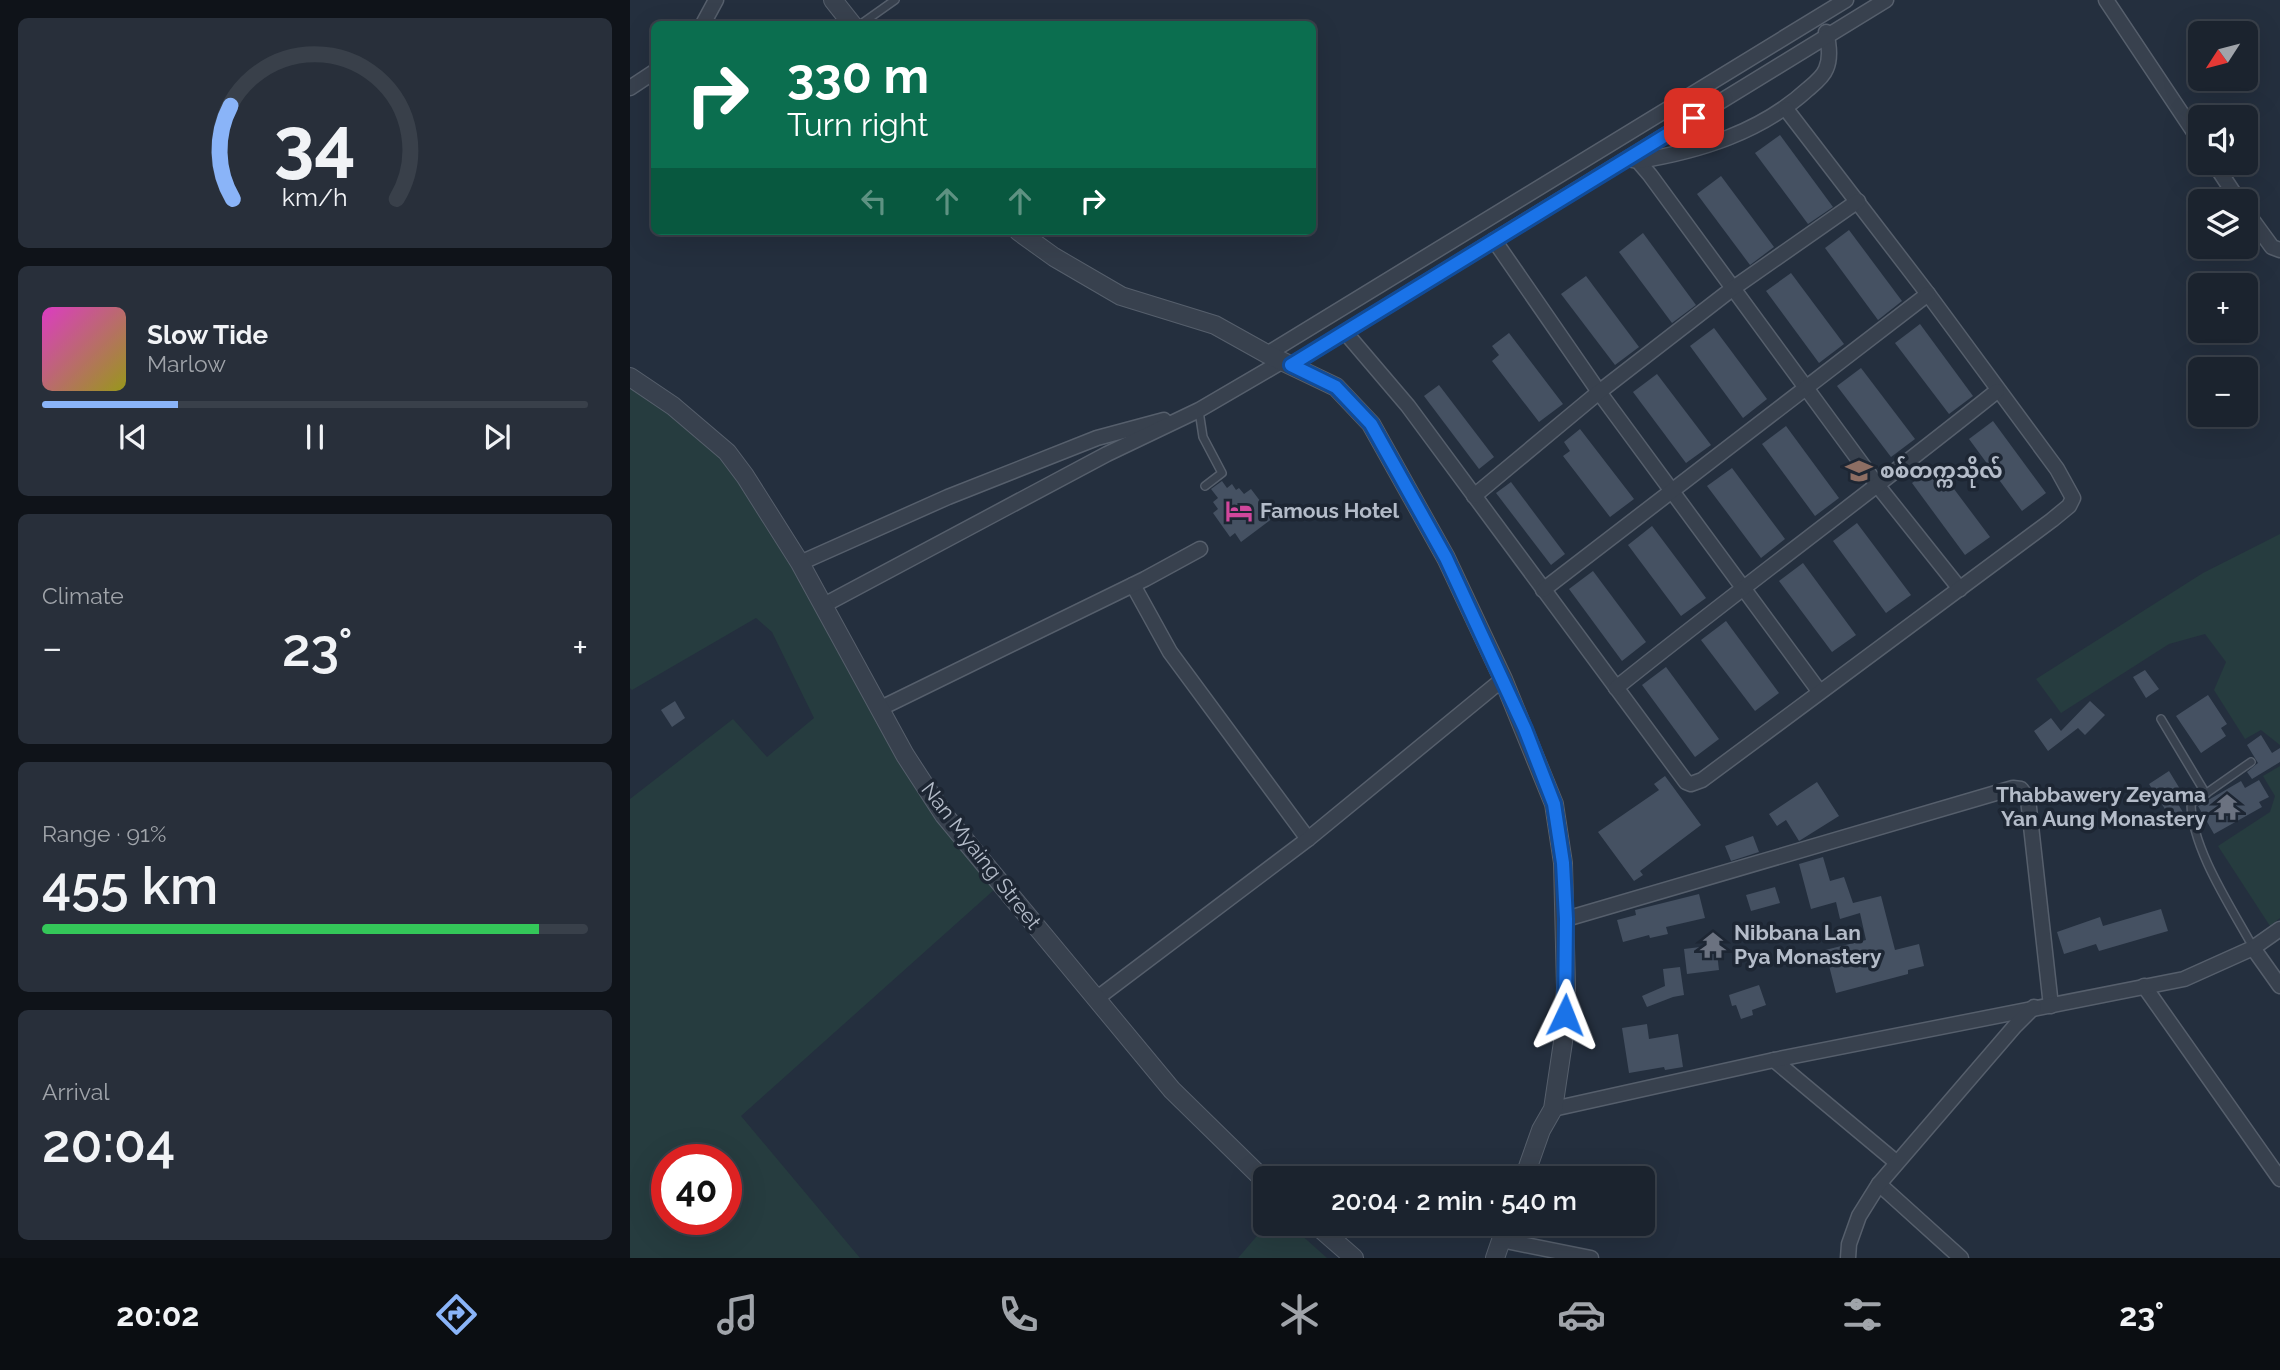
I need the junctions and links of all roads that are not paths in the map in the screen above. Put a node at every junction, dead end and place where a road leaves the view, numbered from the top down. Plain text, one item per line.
1 (716, 0) edge
2 (833, 0) edge
3 (895, 0) edge
4 (1846, 0) edge
5 (1886, 0) edge
6 (2106, 0) edge
7 (705, 21) edge
8 (850, 21) edge
9 (865, 21) edge
10 (1827, 34) junction
11 (651, 74) edge
12 (630, 88) edge
13 (1786, 109) junction
14 (2188, 123) edge
15 (1632, 160) junction
16 (1858, 201) junction
17 (2258, 227) edge
18 (1024, 235) edge
19 (1494, 240) junction
20 (2280, 250) edge
21 (1732, 289) junction
22 (1928, 294) junction
23 (1345, 332) junction
24 (1280, 360) junction
25 (630, 377) edge
26 (1805, 387) junction
27 (1997, 391) junction
28 (1599, 392) junction
29 (1199, 410) junction
30 (1205, 486) dead end
31 (1878, 486) junction
32 (1671, 492) junction
33 (1474, 496) junction
34 (1200, 549) dead end
35 (800, 563) junction
36 (1133, 585) junction
37 (1744, 586) junction
38 (1960, 589) junction
39 (1543, 590) junction
40 (824, 605) junction
41 (1503, 679) junction
42 (1616, 688) junction
43 (1819, 691) junction
44 (879, 709) junction
45 (2161, 719) dead end
46 (2250, 762) dead end
47 (2206, 794) junction
48 (1308, 839) junction
49 (1566, 919) junction
50 (2280, 929) edge
51 (2253, 948) junction
52 (2144, 986) junction
53 (2280, 986) edge
54 (1096, 999) junction
55 (2051, 1006) junction
56 (2034, 1007) junction
57 (1774, 1060) junction
58 (1553, 1109) junction
59 (1896, 1163) junction
60 (1528, 1166) edge
61 (1253, 1169) edge
62 (2280, 1179) edge
63 (1879, 1184) junction
64 (1329, 1236) edge
65 (1503, 1236) edge
66 (1517, 1236) edge
67 (1354, 1258) edge
68 (1495, 1258) edge
69 (1591, 1258) edge
70 (1848, 1258) edge
71 (1961, 1258) edge

1 - 7 street
2 - 8 street
3 - 9 lane
4 - 24 street
5 - 10 street
6 - 14 street
10 - 13 street
10 - 15 street
11 - 12 street
13 - 15 street
13 - 16 street
15 - 19 street
15 - 21 street
16 - 21 street
16 - 22 street
17 - 20 street
18 - 24 street
19 - 23 street
19 - 28 street
21 - 26 street
21 - 28 street
22 - 26 street
22 - 27 street
23 - 24 street
23 - 33 street
24 - 29 street
24 - 41 street
25 - 35 street, Nan Myaing Street
26 - 31 street
26 - 32 street
27 - 31 street
27 - 38 street
28 - 32 street
28 - 33 street
29 - 30 lane
29 - 35 street
29 - 40 street
31 - 37 street
31 - 38 street
32 - 37 street
32 - 39 street
33 - 39 street
34 - 36 street
35 - 40 street, Nan Myaing Street
36 - 44 street
36 - 48 street
37 - 42 street
37 - 43 street
38 - 43 street
39 - 42 street
40 - 44 street, Nan Myaing Street
41 - 48 street
41 - 49 street
42 - 43 street
44 - 54 street, Nan Myaing Street
45 - 47 lane
46 - 47 lane
47 - 51 lane
48 - 54 street
49 - 55 street
49 - 58 street
50 - 51 street
51 - 52 street
51 - 53 street
52 - 55 street
52 - 62 street
54 - 61 street, Nan Myaing Street
55 - 56 street
56 - 57 street
56 - 59 street
57 - 58 street
57 - 59 street
58 - 60 street
59 - 63 street
63 - 70 street
63 - 71 street
64 - 67 street
65 - 68 street
66 - 69 street

